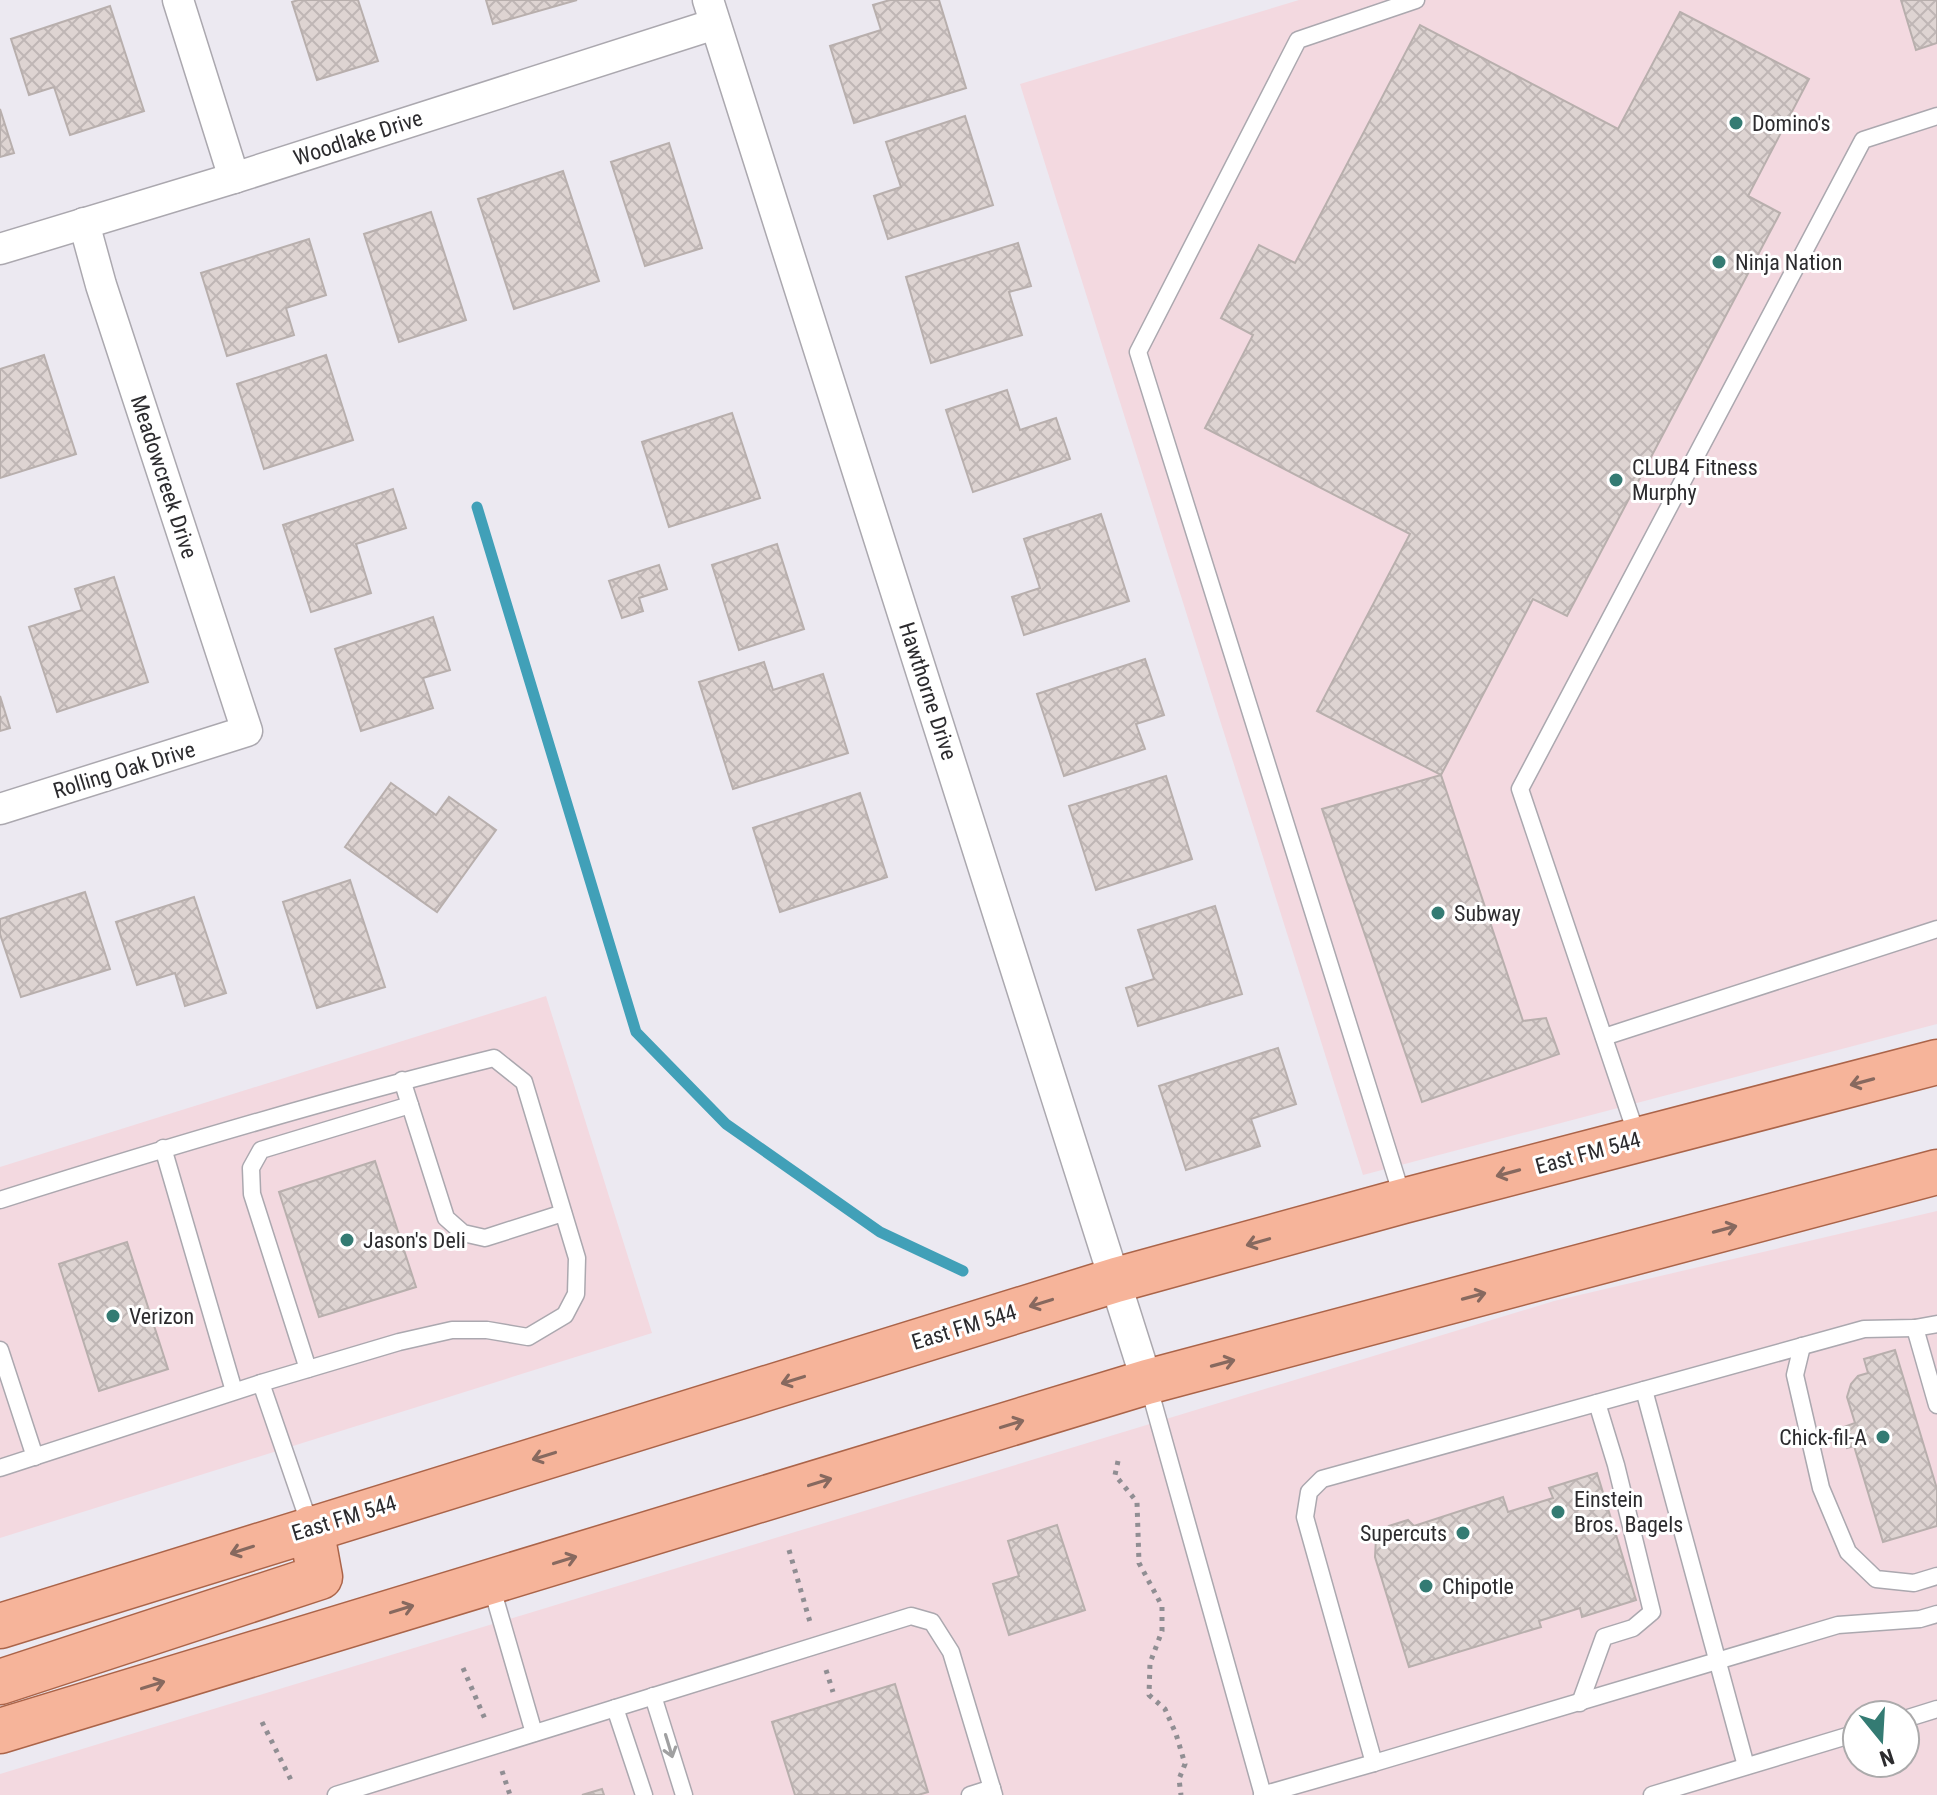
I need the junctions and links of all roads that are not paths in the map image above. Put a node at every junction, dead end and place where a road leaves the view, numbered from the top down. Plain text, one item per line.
1 (178, 0) edge
2 (1416, 0) edge
3 (711, 12) edge
4 (1937, 116) edge
5 (234, 178) junction
6 (84, 223) junction
7 (0, 249) edge
8 (247, 731) joint
9 (0, 809) edge
10 (1937, 929) edge
11 (1604, 1037) junction
12 (1937, 1062) edge
13 (402, 1080) junction
14 (410, 1105) junction
15 (1638, 1140) junction
16 (163, 1148) junction
17 (1937, 1172) edge
18 (0, 1200) edge
19 (1403, 1201) junction
20 (563, 1213) junction
21 (1116, 1280) junction
22 (1937, 1324) edge
23 (1915, 1328) junction
24 (1802, 1346) junction
25 (0, 1350) edge
26 (308, 1369) junction
27 (1147, 1382) junction
28 (261, 1383) junction
29 (1644, 1390) junction
30 (234, 1391) junction
31 (1597, 1403) junction
32 (1937, 1405) edge
33 (35, 1457) junction
34 (0, 1468) edge
35 (311, 1528) junction
36 (1937, 1576) edge
37 (490, 1583) junction
38 (1937, 1614) edge
39 (0, 1626) edge
40 (1717, 1662) junction
41 (0, 1682) edge
42 (653, 1696) junction
43 (1580, 1703) junction
44 (615, 1708) junction
45 (0, 1731) edge
46 (534, 1733) junction
47 (1841, 1738) edge
48 (1374, 1763) junction
49 (1746, 1766) junction
50 (993, 1792) edge
51 (336, 1795) edge
52 (644, 1795) edge
53 (684, 1795) edge
54 (970, 1795) edge
55 (1262, 1795) edge
56 (1652, 1795) edge

1 - 5 street
2 - 19 lane
3 - 5 street, Woodlake Drive
3 - 21 street, Hawthorne Drive
4 - 11 lane
5 - 6 street, Woodlake Drive
6 - 7 street, Woodlake Drive
6 - 8 street, Meadowcreek Drive
8 - 9 street, Rolling Oak Drive
10 - 11 lane
11 - 15 lane
12 -> 15 main road, East FM 544
13 - 14 lane
13 - 16 lane
13 - 20 lane
14 - 20 lane
14 - 26 lane
15 -> 19 main road, East FM 544
16 - 18 lane
16 - 30 lane
27 -> 17 main road
19 -> 21 main road, East FM 544
20 - 26 lane
21 - 27 street, Hawthorne Drive
21 -> 35 main road, East FM 544
22 - 23 lane
23 - 24 lane
23 - 32 lane
24 - 29 lane
24 - 36 lane
25 - 33 lane
26 - 28 lane
37 -> 27 main road
27 - 55 lane
28 - 30 lane
28 - 35 lane
29 - 31 lane
29 - 40 lane
30 - 33 lane
31 - 43 lane
31 - 48 lane
33 - 34 lane
35 -> 39 main road, East FM 544
35 - 41 main road
45 -> 37 main road
37 - 46 lane
38 - 40 lane
40 - 43 lane
40 - 49 lane
42 - 44 lane
42 - 50 lane
42 -> 53 lane
43 - 48 lane
44 - 46 lane
44 - 52 lane
46 - 51 lane
47 - 49 lane
48 - 55 lane
49 - 56 lane
50 - 54 lane

